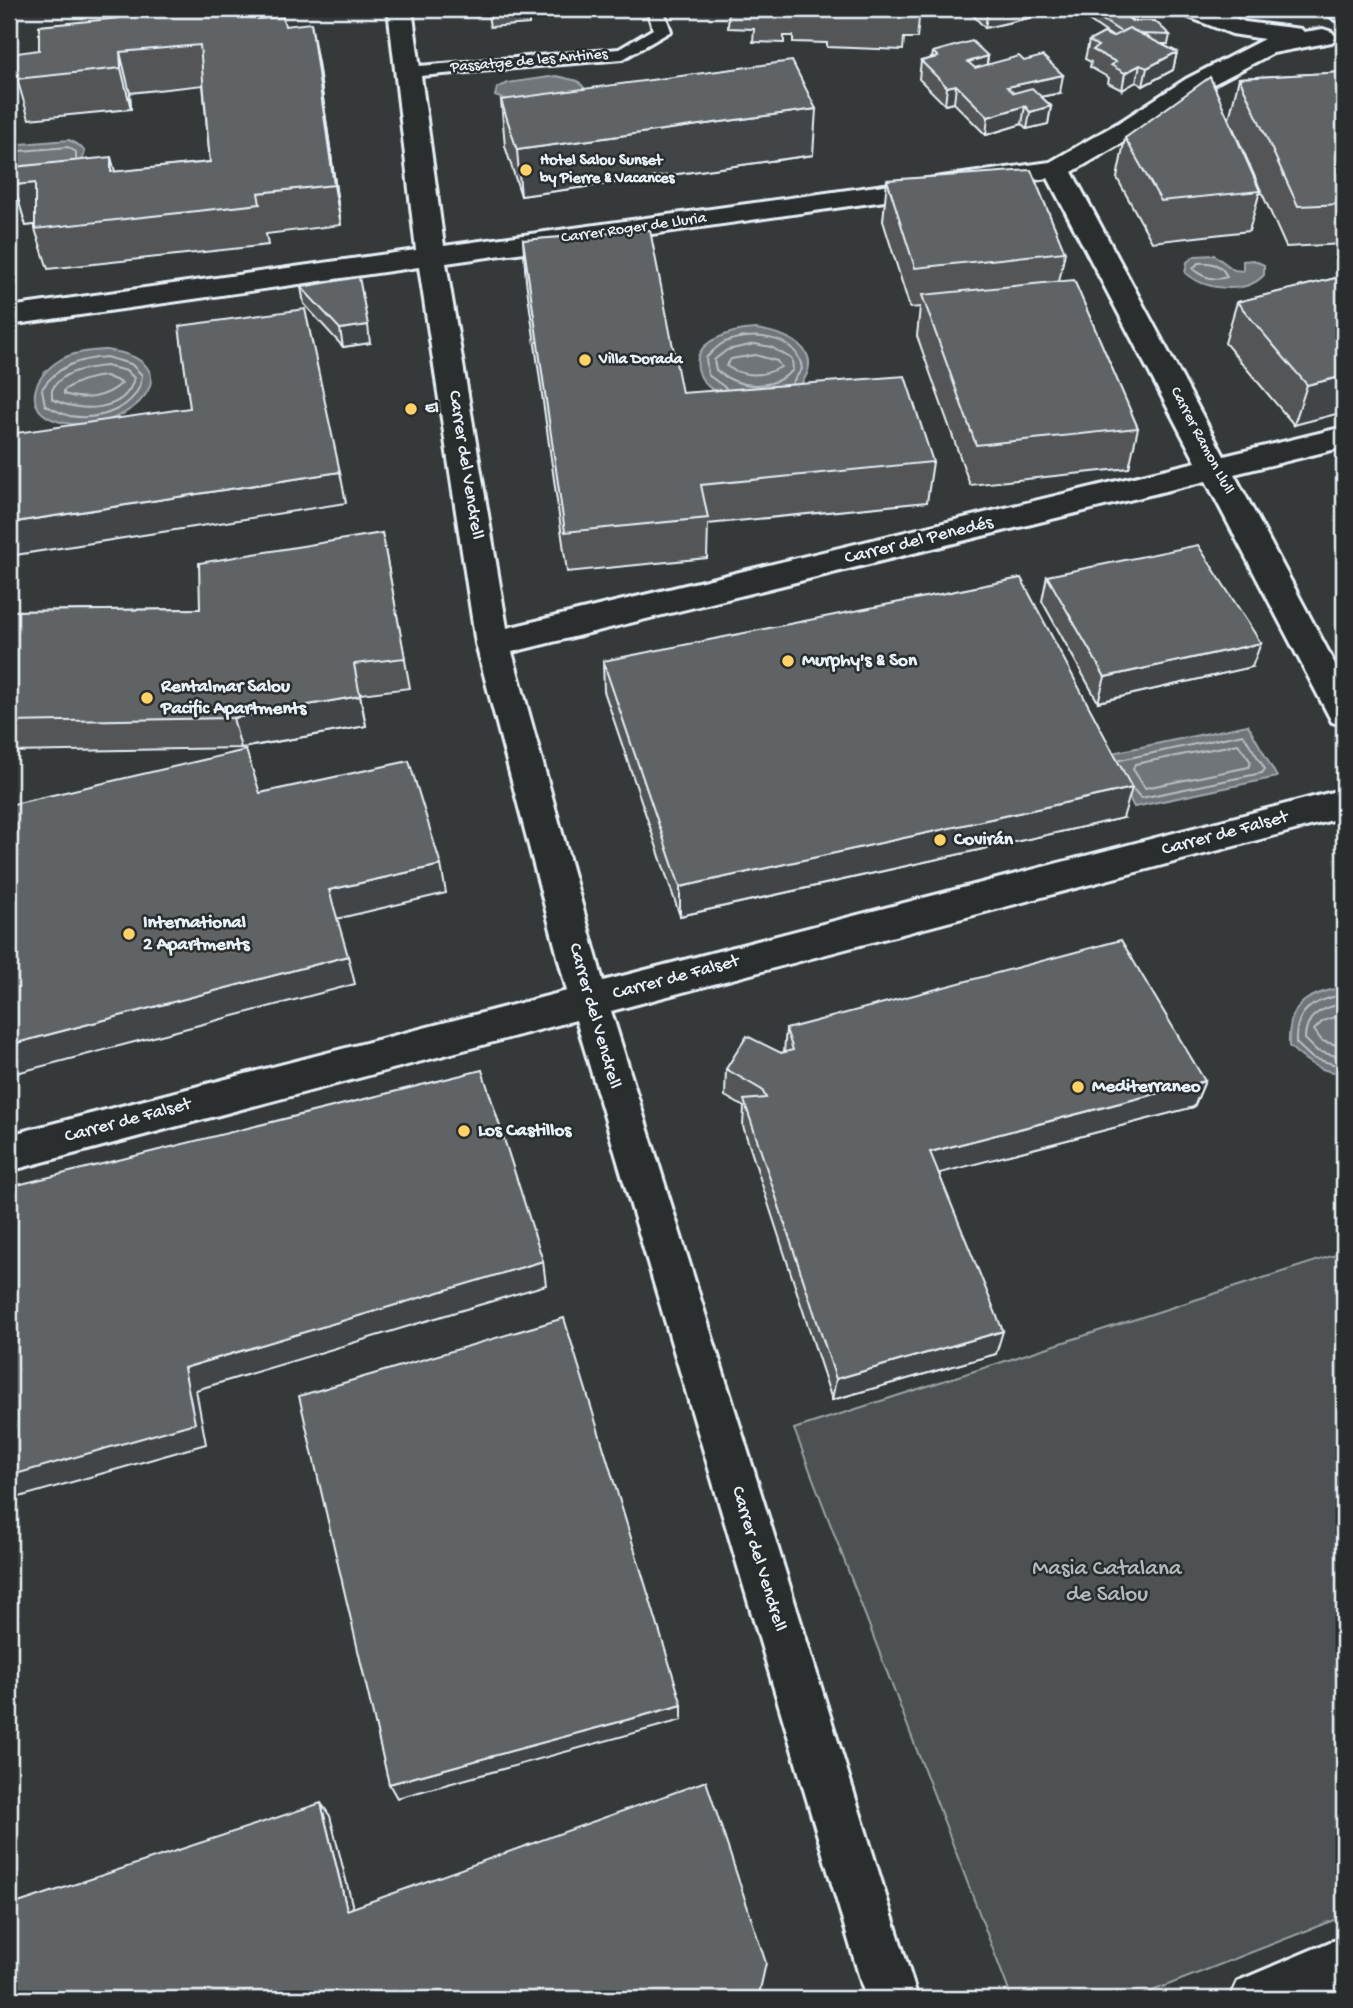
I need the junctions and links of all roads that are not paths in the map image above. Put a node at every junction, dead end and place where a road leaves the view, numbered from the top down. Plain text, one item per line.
1 (400, 9) edge
2 (655, 9) edge
3 (1189, 9) edge
4 (1337, 9) edge
5 (1344, 16) edge
6 (1229, 19) edge
7 (1334, 38) edge
8 (1239, 60) junction
9 (408, 72) junction
10 (1195, 84) junction
11 (1057, 169) junction
12 (431, 256) junction
13 (9, 316) edge
14 (1344, 438) edge
15 (1217, 469) junction
16 (493, 644) junction
17 (1344, 713) edge
18 (1344, 803) edge
19 (589, 1001) junction
20 (9, 1153) edge
21 (1344, 1962) edge
22 (892, 1999) edge
23 (1256, 1999) edge

1 - 9 street, Carrer del Vendrell
2 - 9 lane, Passatge de les Antines
3 - 6 street
4 - 5 street
6 - 7 street
6 - 8 street
6 - 10 street
7 - 8 street, Carrer Roger de Lluria
8 - 10 street, Carrer Roger de Lluria
9 - 12 street, Carrer del Vendrell
10 - 11 street, Carrer Roger de Lluria
11 - 12 street, Carrer Roger de Lluria
11 - 15 street, Carrer Ramon Llull
12 - 13 street, Carrer Roger de Lluria
12 - 16 street, Carrer del Vendrell
14 - 15 street, Carrer del Penedés
15 - 16 street, Carrer del Penedés
15 - 17 street, Carrer Ramon Llull
16 - 19 street, Carrer del Vendrell
18 - 19 street, Carrer de Falset
19 - 20 street, Carrer de Falset
19 - 22 street, Carrer del Vendrell
21 - 23 street

